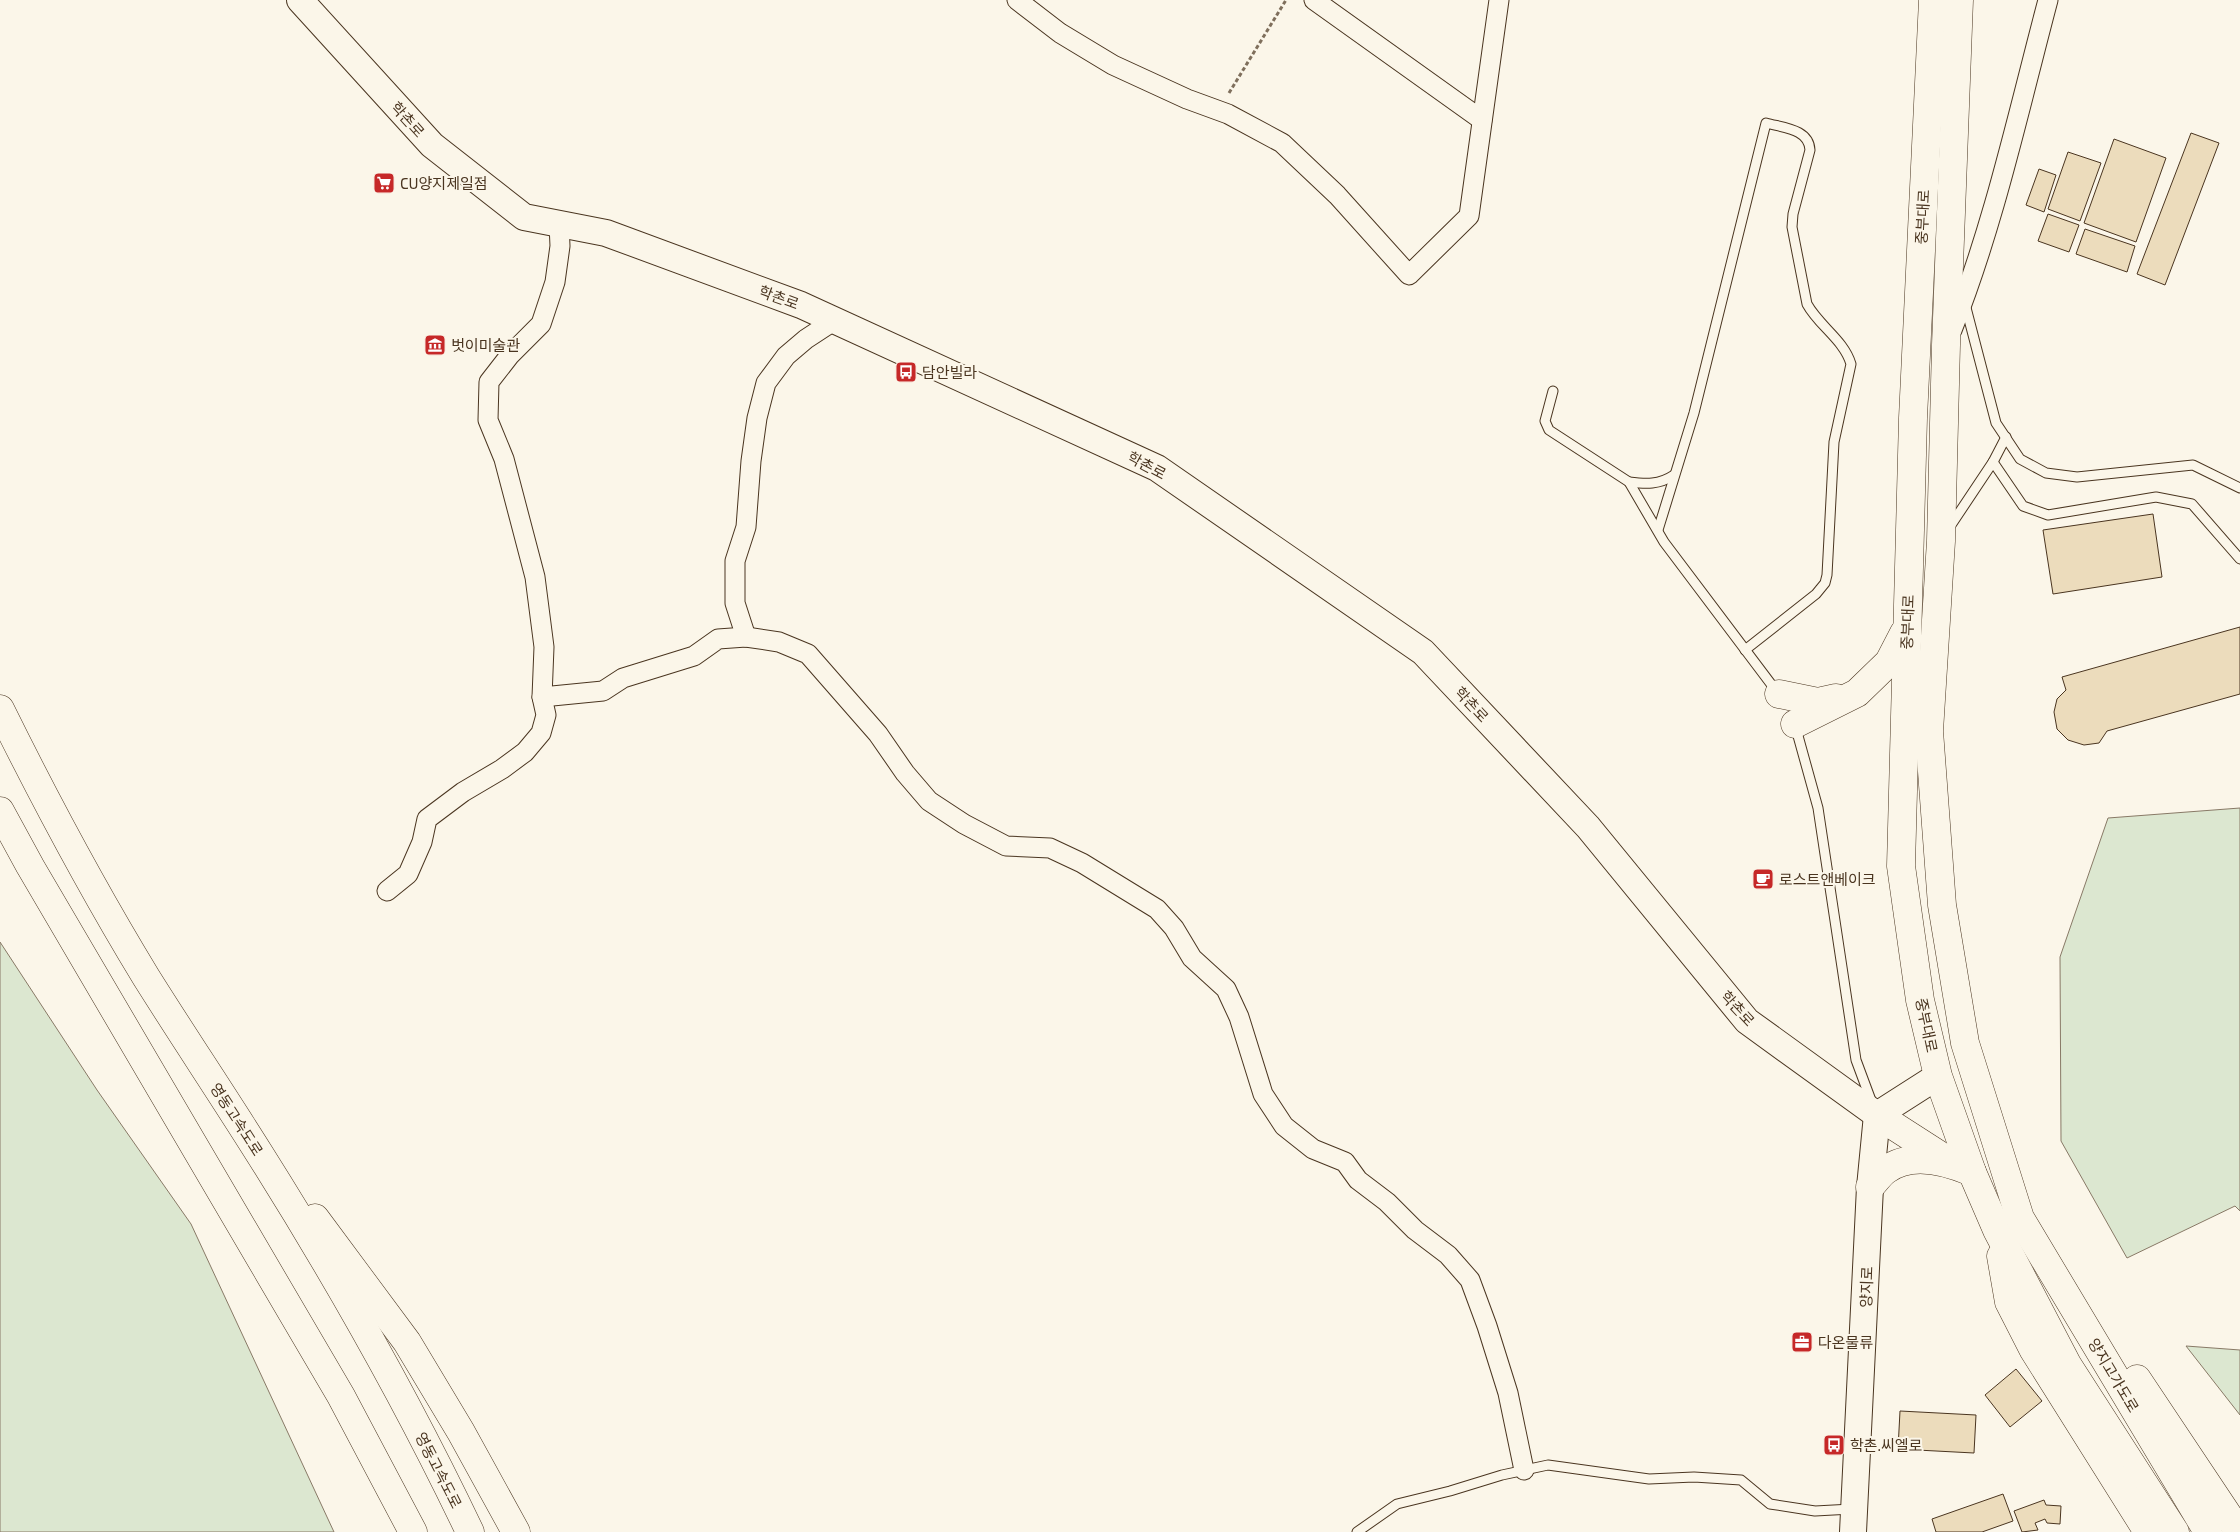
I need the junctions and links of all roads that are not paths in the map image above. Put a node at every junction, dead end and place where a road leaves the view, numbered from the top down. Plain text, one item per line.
1 (300, 0) edge
2 (1017, 0) edge
3 (1314, 0) edge
4 (1499, 0) edge
5 (1933, 0) edge
6 (1959, 0) edge
7 (2048, 0) edge
8 (1482, 120) junction
9 (559, 224) junction
10 (1964, 301) junction
11 (835, 320) junction
12 (1946, 345) junction
13 (1553, 391) dead end
14 (2006, 437) junction
15 (1993, 462) junction
16 (1674, 476) junction
17 (1629, 482) junction
18 (2240, 488) edge
19 (1658, 530) junction
20 (1941, 541) junction
21 (2240, 559) edge
22 (1906, 628) junction
23 (746, 637) junction
24 (1745, 650) junction
25 (542, 697) junction
26 (0, 709) edge
27 (1788, 709) junction
28 (0, 811) edge
29 (387, 891) dead end
30 (1938, 1076) junction
31 (235, 1115) junction
32 (1877, 1115) junction
33 (1962, 1168) junction
34 (1870, 1187) junction
35 (2008, 1224) junction
36 (1524, 1470) junction
37 (1854, 1521) edge
38 (413, 1532) edge
39 (470, 1532) edge
40 (516, 1532) edge
41 (1357, 1532) edge
42 (2148, 1532) edge
43 (2176, 1532) edge
44 (2208, 1532) edge
45 (2239, 1532) edge

1 - 9 street, 학촌로
2 - 8 street
3 - 8 street
4 - 8 street
5 - 22 main road, 중부대로
6 - 12 main road, 중부대로
7 - 10 street
9 - 11 street, 학촌로
9 - 25 street
10 - 12 street
10 - 14 lane
11 - 23 street
11 - 32 street, 학촌로
12 - 20 main road, 중부대로
13 - 17 lane
14 - 15 lane
14 - 18 lane
15 - 20 lane
15 - 21 lane
16 - 17 lane
16 - 19 lane
16 - 24 lane
17 - 19 lane
19 - 24 lane
20 - 35 main road, 중부대로
22 - 27 main road
22 - 30 main road, 중부대로
23 - 25 street
23 - 36 street
24 - 27 lane
25 - 29 street
26 - 31 main road, 영동고속도로
27 - 32 lane
28 - 38 main road
30 - 32 street
30 - 33 main road, 중부대로
31 - 39 main road, 영동고속도로
31 - 40 main road
32 - 33 main road
32 - 34 street, 양지로
33 - 34 main road
33 - 35 main road, 중부대로
34 - 37 street, 양지로
35 - 42 main road
35 - 43 main road
35 - 44 main road, 양지고가도로
35 - 45 main road
36 - 37 lane
36 - 41 lane

